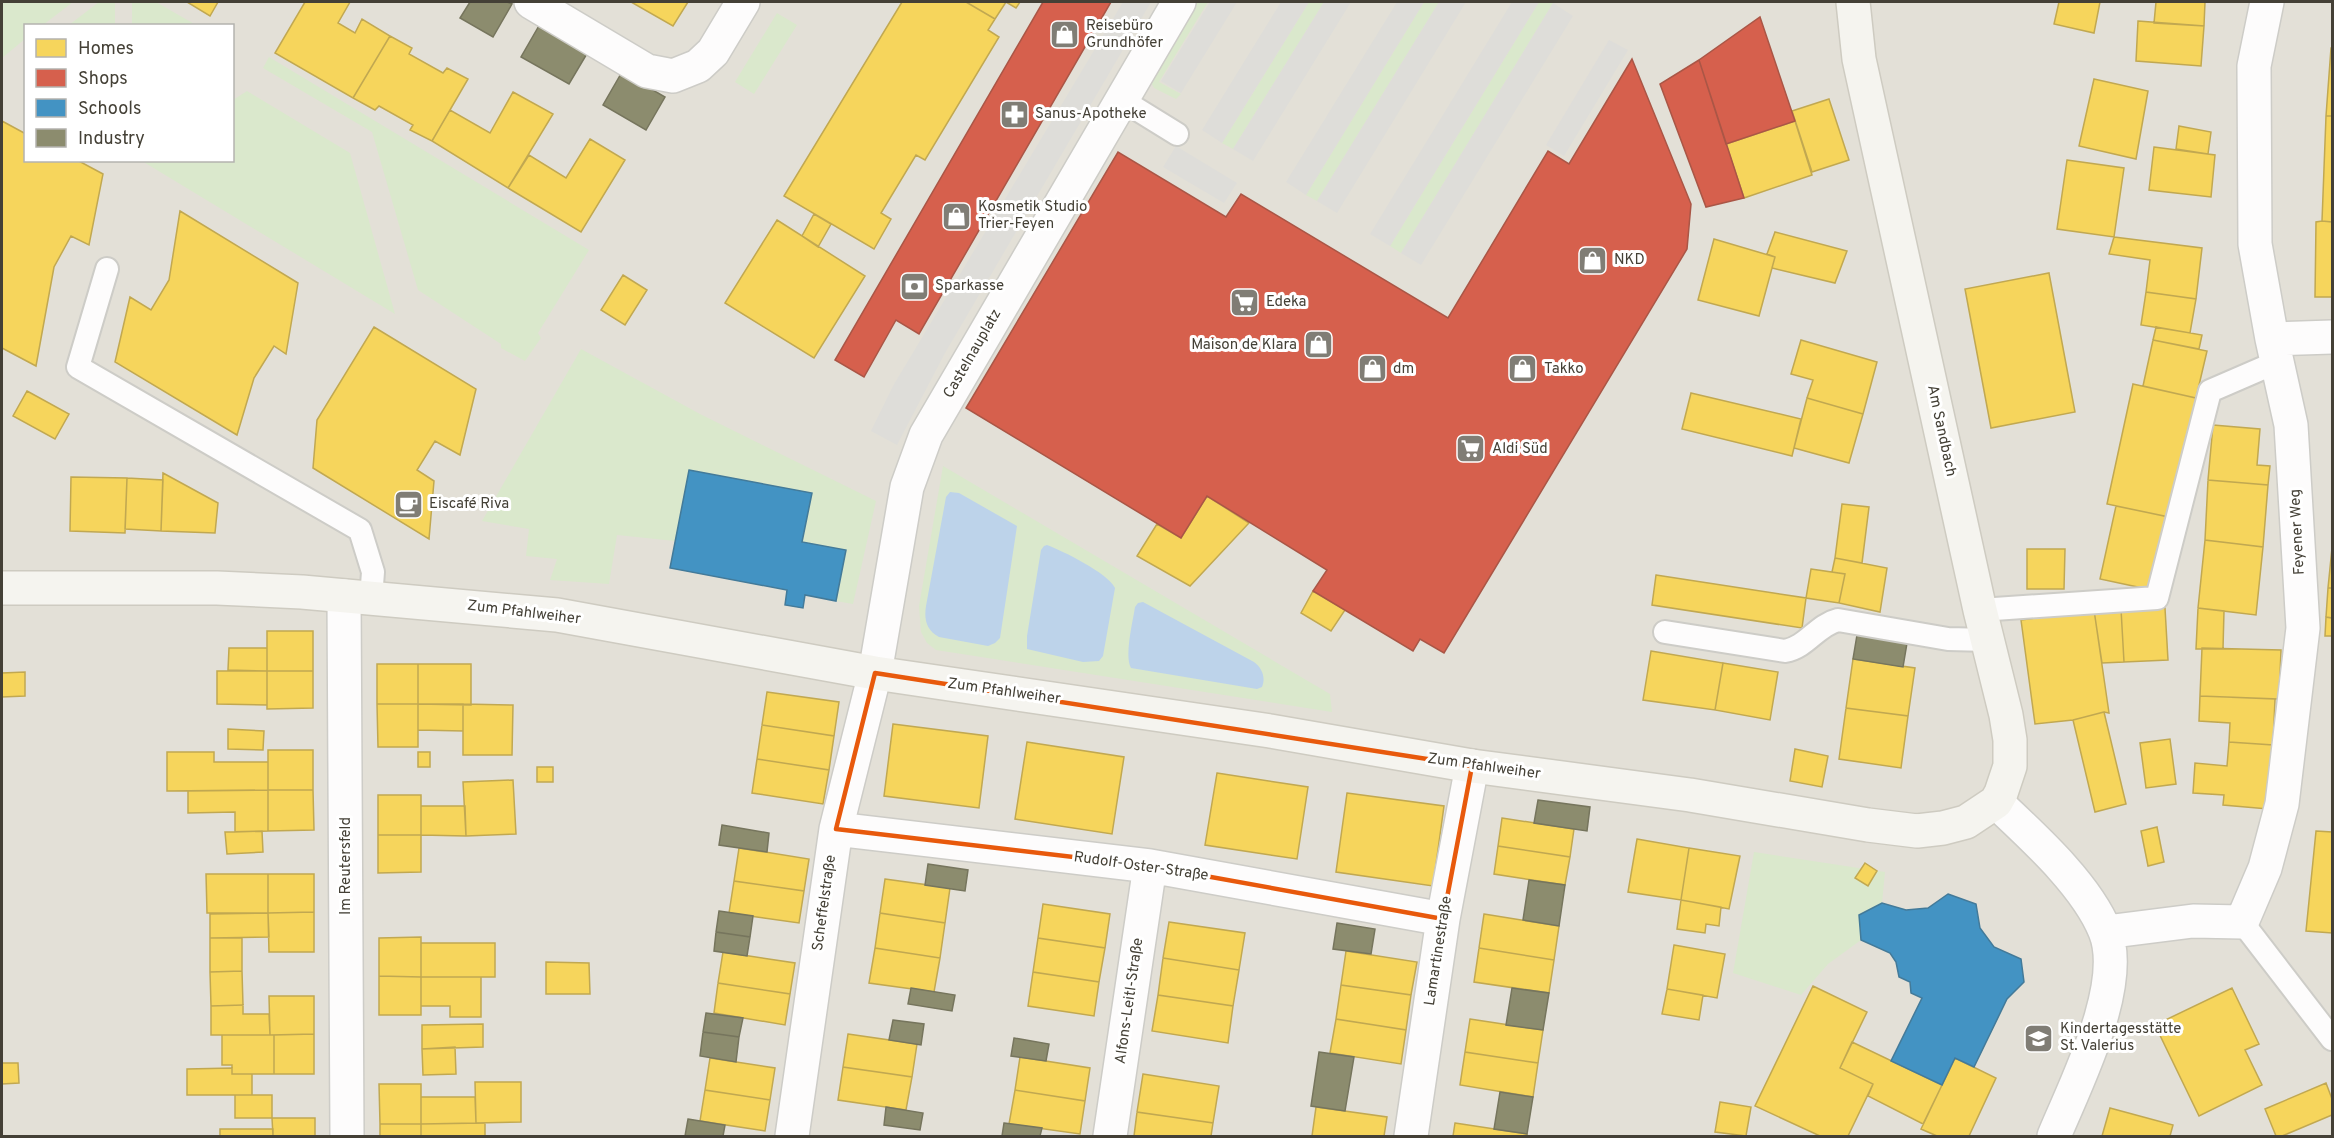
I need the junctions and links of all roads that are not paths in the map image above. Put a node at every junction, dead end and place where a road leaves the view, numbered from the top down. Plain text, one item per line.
1 (531, 2) edge
2 (743, 2) edge
3 (1179, 2) edge
4 (1833, 2) edge
5 (1853, 2) edge
6 (2267, 2) edge
7 (1859, 59) junction
8 (1122, 100) junction
9 (1177, 134) dead end
10 (107, 269) dead end
11 (2332, 337) edge
12 (2275, 351) junction
13 (2, 588) edge
14 (358, 597) junction
15 (1984, 625) junction
16 (1665, 632) dead end
17 (875, 673) junction
18 (1472, 766) junction
19 (1996, 801) junction
20 (836, 829) junction
21 (1150, 866) junction
22 (1443, 919) junction
23 (2242, 922) junction
24 (2106, 932) junction
25 (2332, 1039) edge
26 (347, 1137) edge
27 (792, 1137) edge
28 (1110, 1137) edge
29 (1411, 1137) edge
30 (2054, 1137) edge

1 - 2 street
3 - 8 street, Castelnauplatz
4 - 7 street, Am Sandbach
5 - 7 street, Am Sandbach
6 - 12 street, Feyener Weg
7 - 15 street, Am Sandbach
8 - 9 lane
8 - 17 street, Castelnauplatz
10 - 14 lane
11 - 12 street
12 - 15 lane
12 - 23 street, Feyener Weg
13 - 14 street, Zum Pfahlweiher
14 - 17 street, Zum Pfahlweiher
14 - 26 street, Im Reutersfeld
15 - 16 lane
15 - 19 street, Am Sandbach
17 - 18 street, Zum Pfahlweiher
17 - 20 street, Scheffelstraße
18 - 19 street, Zum Pfahlweiher
18 - 22 street, Lamartinestraße
19 - 24 street
20 - 21 street, Rudolf-Oster-Straße
20 - 27 street, Scheffelstraße
21 - 22 street, Rudolf-Oster-Straße
21 - 28 street, Alfons-Leitl-Straße
22 - 29 street, Lamartinestraße
23 - 24 street
23 - 25 lane
24 - 30 street

